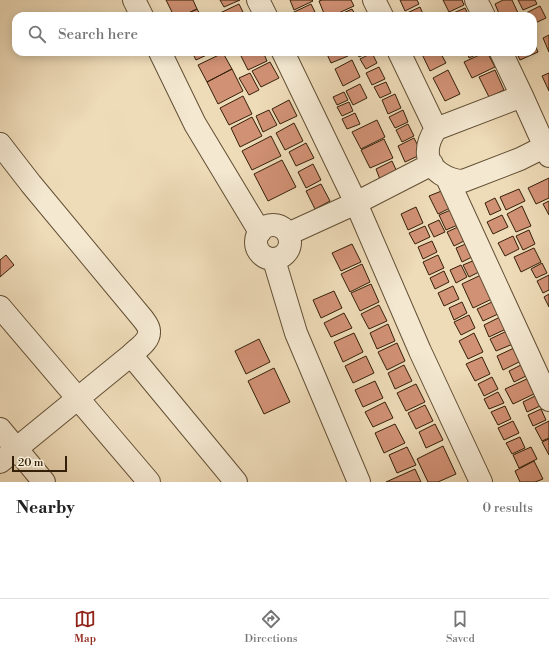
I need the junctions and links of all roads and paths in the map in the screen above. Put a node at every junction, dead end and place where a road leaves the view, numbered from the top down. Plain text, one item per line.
1 (134, 0) edge
2 (258, 0) edge
3 (374, 0) edge
4 (476, 0) edge
5 (140, 12) edge
6 (264, 12) edge
7 (380, 12) edge
8 (482, 12) edge
9 (162, 56) edge
10 (285, 56) edge
11 (401, 56) edge
12 (503, 56) edge
13 (522, 96) junction
14 (541, 120) edge
15 (436, 129) junction
16 (0, 144) edge
17 (547, 152) edge
18 (439, 171) junction
19 (356, 203) junction
20 (260, 232) junction
21 (288, 234) junction
22 (274, 260) junction
23 (0, 307) edge
24 (131, 354) junction
25 (78, 398) junction
26 (549, 400) edge
27 (0, 429) edge
28 (8, 455) edge
29 (44, 482) edge
30 (149, 482) edge
31 (236, 482) edge
32 (359, 482) edge
33 (481, 482) edge

1 - 5 street
2 - 6 street
3 - 7 street
4 - 8 street
9 - 20 street
10 - 19 street
11 - 15 street
12 - 13 street
13 - 14 street
13 - 15 street
14 - 17 street
15 - 18 street
16 - 24 street
17 - 18 street
18 - 19 street
18 - 26 street
19 - 21 street
19 - 33 street
20 - 21 street
20 - 22 street
21 - 22 street
22 - 32 street
23 - 25 street
24 - 25 street
24 - 31 street
25 - 28 street
25 - 30 street
27 - 28 street
28 - 29 street

